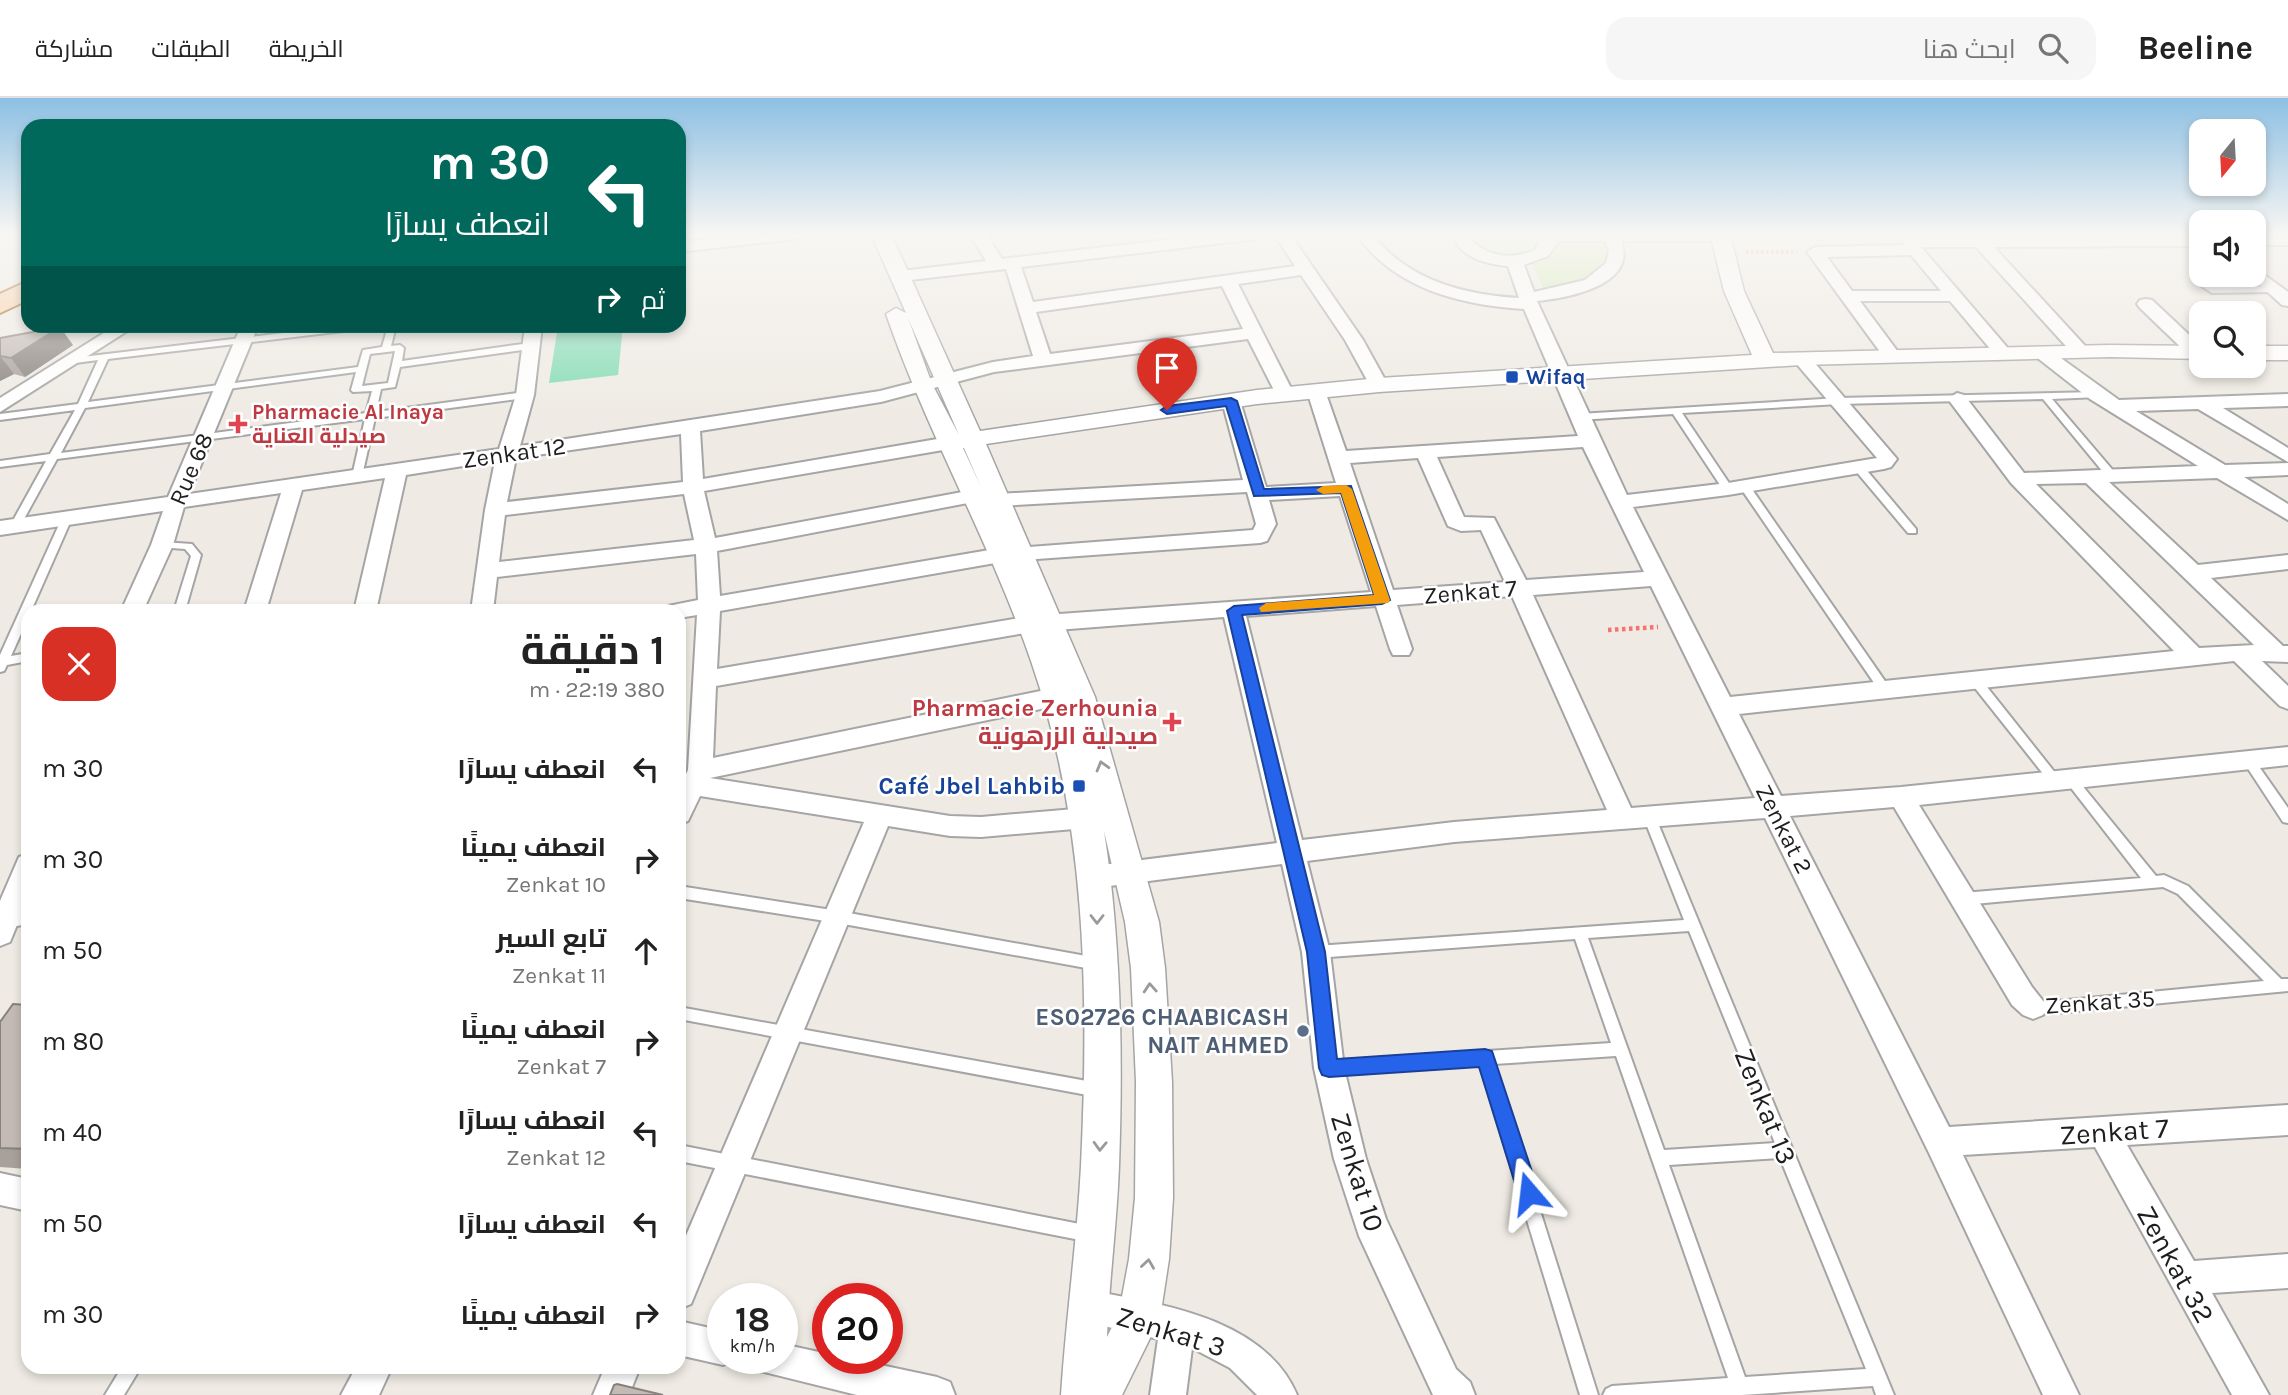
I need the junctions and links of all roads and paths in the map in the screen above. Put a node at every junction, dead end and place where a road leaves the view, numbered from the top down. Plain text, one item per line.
1 (18, 295) edge
2 (890, 295) edge
3 (906, 295) edge
4 (1021, 295) edge
5 (1120, 295) edge
6 (1234, 295) edge
7 (1324, 295) edge
8 (1466, 295) edge
9 (1526, 295) edge
10 (1559, 295) edge
11 (1736, 295) edge
12 (2036, 295) edge
13 (1847, 296) joint
14 (1954, 296) joint
15 (1528, 301) junction
16 (2146, 304) dead end
17 (0, 305) edge
18 (1028, 308) junction
19 (114, 333) edge
20 (240, 333) edge
21 (246, 333) edge
22 (390, 333) edge
23 (532, 333) edge
24 (1252, 333) junction
25 (2189, 344) edge
26 (530, 346) junction
27 (386, 350) junction
28 (2042, 352) junction
29 (2081, 352) junction
30 (2003, 353) junction
31 (2189, 353) edge
32 (2266, 353) edge
33 (2288, 353) edge
34 (1892, 356) junction
35 (104, 357) junction
36 (1801, 358) junction
37 (1043, 359) junction
38 (1766, 360) junction
39 (68, 361) junction
40 (396, 365) junction
41 (361, 369) junction
42 (1561, 374) junction
43 (932, 381) junction
44 (1379, 385) junction
45 (225, 387) junction
46 (377, 387) junction
47 (1316, 391) junction
48 (1285, 394) junction
49 (525, 395) junction
50 (2097, 395) junction
51 (2046, 397) junction
52 (1957, 399) junction
53 (2288, 400) edge
54 (1231, 401) junction
55 (1839, 401) junction
56 (2200, 402) junction
57 (0, 406) edge
58 (82, 406) junction
59 (2115, 406) junction
60 (1677, 413) junction
61 (372, 414) junction
62 (0, 417) edge
63 (1579, 417) junction
64 (690, 427) junction
65 (205, 438) junction
66 (961, 441) junction
67 (1590, 441) junction
68 (1425, 451) junction
69 (505, 455) junction
70 (2288, 456) edge
71 (55, 458) junction
72 (1336, 458) junction
73 (0, 464) edge
74 (1859, 468) junction
75 (397, 470) junction
76 (2288, 470) edge
77 (2222, 473) junction
78 (357, 476) junction
79 (2102, 476) junction
80 (2018, 479) junction
81 (294, 484) junction
82 (693, 487) junction
83 (1736, 488) junction
84 (1257, 489) junction
85 (1346, 489) junction
86 (986, 498) junction
87 (176, 500) junction
88 (1621, 502) junction
89 (495, 510) junction
90 (2288, 513) edge
91 (67, 518) junction
92 (8, 527) edge
93 (1912, 531) dead end
94 (162, 545) junction
95 (706, 546) junction
96 (1012, 554) junction
97 (2288, 562) edge
98 (486, 571) junction
99 (2192, 573) junction
100 (1659, 578) junction
101 (1520, 587) junction
102 (1382, 600) junction
103 (28, 604) edge
104 (135, 604) edge
105 (180, 604) edge
106 (258, 604) edge
107 (367, 604) edge
108 (483, 604) edge
109 (709, 606) junction
110 (686, 609) edge
111 (1234, 611) junction
112 (21, 619) edge
113 (1042, 624) junction
114 (1680, 626) junction
115 (1608, 631) dead end
116 (1401, 649) dead end
117 (2239, 652) junction
118 (2283, 654) edge
119 (2194, 657) junction
120 (21, 659) edge
121 (1, 663) edge
122 (703, 680) junction
123 (1975, 680) junction
124 (1885, 690) junction
125 (1055, 696) junction
126 (2288, 700) edge
127 (1723, 708) junction
128 (2288, 756) edge
129 (2249, 761) junction
130 (691, 779) edge
131 (2064, 781) junction
132 (1901, 797) junction
133 (1772, 806) junction
134 (879, 816) junction
135 (1649, 816) junction
136 (1086, 818) junction
137 (1623, 818) junction
138 (2288, 818) edge
139 (1292, 850) junction
140 (1131, 872) junction
141 (1094, 877) junction
142 (2151, 880) junction
143 (21, 887) edge
144 (686, 893) edge
145 (1964, 899) junction
146 (838, 917) junction
147 (8, 924) edge
148 (1693, 925) junction
149 (1580, 934) junction
150 (1316, 952) junction
151 (1097, 964) junction
152 (2283, 986) edge
153 (2033, 1006) joint
154 (686, 1014) edge
155 (789, 1033) junction
156 (1621, 1049) junction
157 (1485, 1058) junction
158 (1329, 1068) junction
159 (1102, 1091) junction
160 (2288, 1120) edge
161 (2102, 1132) junction
162 (1940, 1142) junction
163 (1784, 1150) junction
164 (686, 1154) edge
165 (1660, 1158) junction
166 (733, 1163) junction
167 (0, 1189) edge
168 (21, 1194) edge
169 (1094, 1234) junction
170 (2288, 1271) edge
171 (686, 1275) edge
172 (2184, 1278) junction
173 (1087, 1307) junction
174 (1139, 1318) junction
175 (1177, 1328) junction
176 (686, 1340) edge
177 (707, 1344) edge
178 (798, 1365) edge
179 (128, 1374) edge
180 (371, 1374) edge
181 (620, 1374) edge
182 (1878, 1377) junction
183 (1740, 1387) junction
184 (114, 1395) edge
185 (359, 1395) edge
186 (611, 1395) edge
187 (937, 1395) edge
188 (1083, 1395) edge
189 (1099, 1395) edge
190 (1168, 1395) edge
191 (1279, 1395) edge
192 (1457, 1395) edge
193 (1589, 1395) edge
194 (1612, 1395) edge
195 (1885, 1395) edge
196 (2061, 1395) edge
197 (2251, 1395) edge

1 - 17 main road
2 - 43 street
3 - 43 street
4 - 18 street
5 - 18 street
6 - 24 street
7 - 44 street
8 - 15 street
9 - 15 street, Zenkat 2
10 - 15 street
11 - 38 street
12 - 29 street
13 - 14 street
13 - 34 street
14 - 30 street
15 - 42 street, Zenkat 2
16 - 25 street
18 - 37 street
19 - 39 street
20 - 35 lane
21 - 45 street, Rue 68
22 - 27 lane
23 - 26 street
24 - 37 street, Zenkat 12
24 - 48 street
26 - 40 lane
26 - 49 street
27 - 40 lane
27 - 41 lane
28 - 29 street
28 - 30 street
28 - 50 street
29 - 31 street
30 - 34 street
32 - 33 street
34 - 36 street
35 - 39 lane
35 - 58 lane
36 - 38 street
36 - 55 street
37 - 43 street, Zenkat 12
38 - 42 street
39 - 57 street
40 - 46 lane
41 - 45 lane
41 - 46 lane
42 - 44 street
42 - 63 street, Zenkat 2
43 - 64 street, Zenkat 12
43 - 66 street
44 - 47 street
45 - 58 lane
45 - 65 street, Rue 68
46 - 61 lane
47 - 48 street
47 - 72 street
48 - 54 street
49 - 61 lane
49 - 69 street
50 - 51 lane
50 - 59 street
51 - 52 lane
51 - 79 lane
52 - 55 lane
52 - 80 street
53 - 56 street
54 - 66 street
54 - 84 street
55 - 60 lane
55 - 74 street
56 - 59 street
56 - 70 street
58 - 62 lane
58 - 71 lane
59 - 77 street
60 - 63 lane
60 - 83 lane
61 - 65 lane
61 - 78 lane
63 - 67 street, Zenkat 2
64 - 69 street, Zenkat 12
64 - 82 street
65 - 71 lane
65 - 87 street, Rue 68
66 - 82 street
66 - 86 street
67 - 68 street
67 - 88 street, Zenkat 2
68 - 72 street
68 - 101 street
69 - 75 street, Zenkat 12
69 - 89 street
71 - 73 lane
71 - 92 lane
72 - 85 street
74 - 83 street
74 - 93 lane
75 - 78 street, Zenkat 12
75 - 107 street
76 - 77 street
77 - 79 street
77 - 90 street
78 - 81 street, Zenkat 12
79 - 80 street
79 - 99 street
80 - 119 street
81 - 87 street, Zenkat 12
81 - 106 street
82 - 89 street
82 - 95 street
83 - 88 street
83 - 124 lane
84 - 85 street
84 - 86 street
84 - 96 street
85 - 102 street
86 - 95 street
86 - 96 street
87 - 91 street, Zenkat 12
87 - 94 street, Rue 68
88 - 100 street, Zenkat 2
89 - 98 street
91 - 92 street, Zenkat 12
91 - 103 lane
94 - 104 street, Rue 68
94 - 105 lane
95 - 98 street
95 - 109 street
96 - 109 street
96 - 113 street
97 - 99 street
98 - 108 street
99 - 118 street
100 - 101 street, Zenkat 7
100 - 114 street, Zenkat 2
101 - 102 street, Zenkat 7
101 - 137 street
102 - 111 street, Zenkat 7
102 - 116 street
109 - 110 street
109 - 122 street
111 - 113 street, Zenkat 7
111 - 139 street, Zenkat 10
112 - 121 lane
113 - 122 street, Zenkat 7
113 - 125 street
140 -> 113 street
114 - 115 path
114 - 127 street, Zenkat 2
117 - 118 street
117 - 119 street
117 - 126 street
119 - 123 street
120 - 121 lane
122 - 130 street
123 - 124 street
123 - 131 lane
124 - 127 street
125 - 130 street
125 - 136 street
127 - 133 street, Zenkat 2
128 - 129 street
129 - 131 street
129 - 138 lane
130 - 134 street
131 - 132 street
131 - 142 lane
132 - 133 street
132 - 145 street, Zenkat 35
133 - 135 street
133 - 162 street, Zenkat 2
134 - 136 street
134 - 146 street
135 - 137 street
135 - 148 lane, Zenkat 13
136 - 141 street
137 - 139 street
139 - 140 street
139 - 150 street, Zenkat 10
140 - 141 street
174 -> 140 street
141 -> 151 street
142 - 145 lane
142 - 152 lane
143 - 147 street
144 - 146 lane
145 - 153 street, Zenkat 35
146 - 151 lane
146 - 155 street
148 - 149 lane
148 - 163 lane, Zenkat 13
149 - 150 lane
149 - 156 lane
150 - 158 street, Zenkat 10
151 - 159 street
152 - 153 lane, Zenkat 35
154 - 155 lane
155 - 159 lane
155 - 166 street
156 - 157 lane
156 - 165 lane
157 - 158 lane
157 - 193 lane
158 - 192 street, Zenkat 10
159 -> 169 street
160 - 161 street, Zenkat 7
161 - 162 street, Zenkat 7
161 - 172 street, Zenkat 32
162 - 196 street, Zenkat 2
163 - 165 lane
163 - 182 lane, Zenkat 13
164 - 166 lane
165 - 183 lane
166 - 169 lane
166 - 171 street
167 - 168 street
169 - 173 street
170 - 172 street
172 - 197 street, Zenkat 32
173 - 174 street, Zenkat 3
173 - 188 street
174 - 175 street, Zenkat 3
174 - 189 street
175 - 190 street
175 - 191 street, Zenkat 3
176 - 177 street
178 - 187 street
179 - 184 lane
180 - 185 street
181 - 186 street
182 - 183 lane
182 - 195 lane, Zenkat 13
183 - 194 lane

